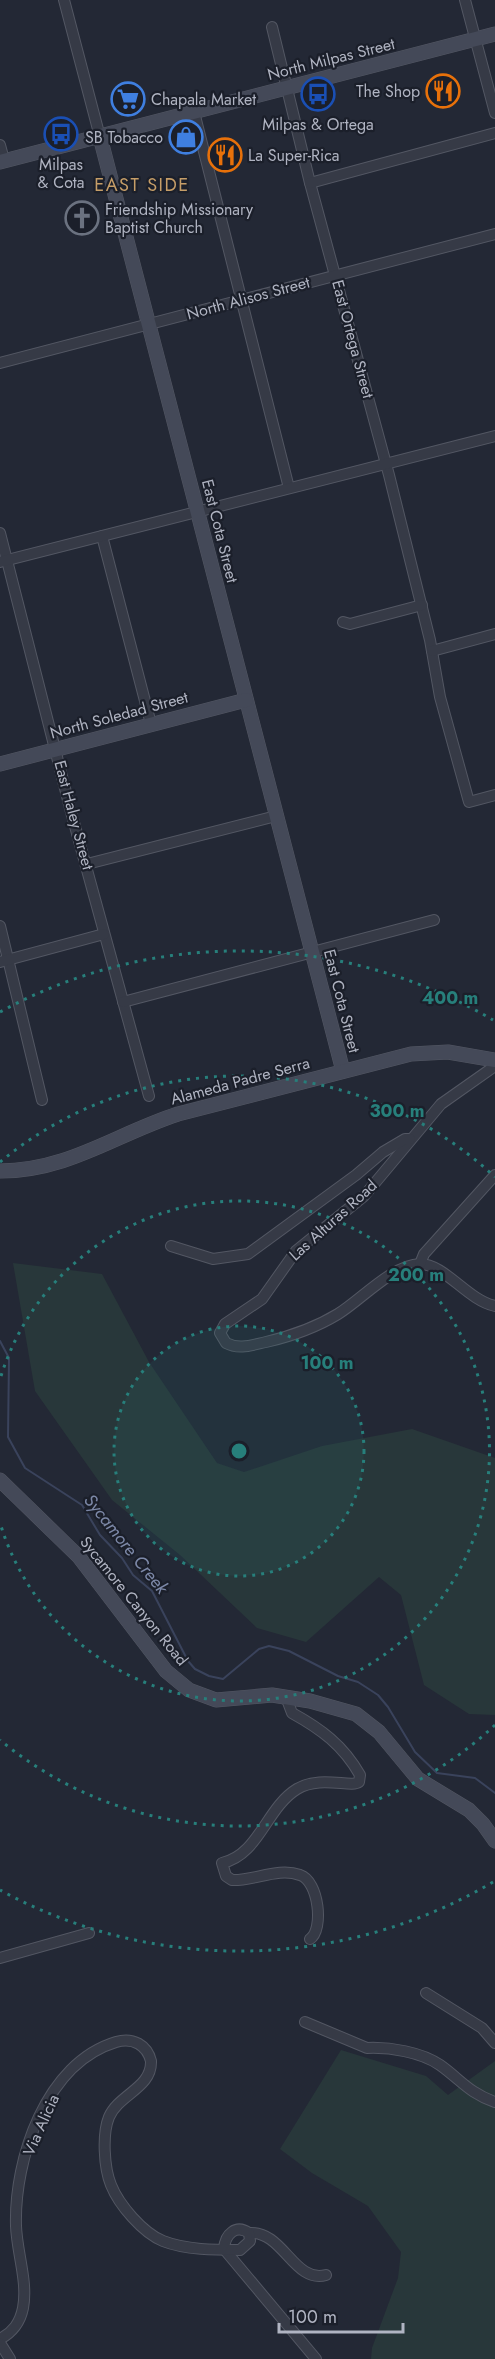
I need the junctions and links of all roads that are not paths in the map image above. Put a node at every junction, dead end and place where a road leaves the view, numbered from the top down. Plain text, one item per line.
1 (64, 0) edge
2 (465, 0) edge
3 (272, 27) dead end
4 (495, 34) edge
5 (476, 39) junction
6 (288, 87) junction
7 (194, 112) junction
8 (495, 113) edge
9 (495, 133) edge
10 (100, 137) junction
11 (0, 145) edge
12 (2, 161) edge
13 (310, 183) junction
14 (495, 234) edge
15 (336, 275) junction
16 (242, 300) junction
17 (149, 325) junction
18 (0, 363) edge
19 (495, 436) edge
20 (385, 462) junction
21 (289, 488) junction
22 (198, 512) junction
23 (0, 533) edge
24 (102, 536) junction
25 (4, 561) edge
26 (422, 606) junction
27 (344, 622) dead end
28 (495, 634) edge
29 (432, 651) junction
30 (246, 700) junction
31 (151, 724) junction
32 (56, 748) junction
33 (0, 764) edge
34 (495, 795) edge
35 (276, 816) junction
36 (87, 864) junction
37 (434, 920) dead end
38 (0, 926) edge
39 (104, 934) junction
40 (312, 952) junction
41 (4, 960) edge
42 (123, 1002) junction
43 (495, 1060) edge
44 (495, 1066) edge
45 (343, 1071) junction
46 (149, 1096) dead end
47 (42, 1100) dead end
48 (410, 1139) junction
49 (0, 1171) edge
50 (495, 1175) edge
51 (171, 1246) dead end
52 (420, 1264) junction
53 (495, 1306) edge
54 (0, 1480) edge
55 (286, 1697) junction
56 (495, 1841) edge
57 (89, 1933) dead end
58 (310, 1939) dead end
59 (0, 1958) edge
60 (426, 1993) dead end
61 (305, 2022) dead end
62 (495, 2043) edge
63 (495, 2102) edge
64 (249, 2233) junction
65 (224, 2249) junction
66 (326, 2275) dead end
67 (0, 2341) edge
68 (10, 2359) edge
69 (316, 2359) edge

1 - 10 street, East Cota Street
2 - 5 street
3 - 6 street, East Ortega Street
4 - 5 street, North Milpas Street
5 - 6 street, North Milpas Street
5 - 8 street
6 - 7 street, North Milpas Street
6 - 13 street, East Ortega Street
7 - 10 street, North Milpas Street
7 - 16 street
9 - 13 street
10 - 12 street, North Milpas Street
10 - 17 street, East Cota Street
11 - 12 street
13 - 15 street, East Ortega Street
14 - 15 street, North Alisos Street
15 - 16 street, North Alisos Street
15 - 20 street, East Ortega Street
16 - 17 street, North Alisos Street
16 - 21 street
17 - 18 street, North Alisos Street
17 - 22 street, East Cota Street
19 - 20 street
20 - 21 street
20 - 26 street, East Ortega Street
21 - 22 street
22 - 24 street
22 - 30 street, East Cota Street
23 - 25 street, East Haley Street
24 - 25 street
24 - 31 street
25 - 32 street, East Haley Street
26 - 27 street
26 - 29 street, East Ortega Street
28 - 29 street
29 - 34 street, East Ortega Street
30 - 31 street, North Soledad Street
30 - 35 street, East Cota Street
31 - 32 street, North Soledad Street
32 - 33 street, North Soledad Street
32 - 36 street, East Haley Street
35 - 36 street
35 - 40 street, East Cota Street
36 - 39 street, East Haley Street
37 - 40 street
38 - 41 street
39 - 41 street
39 - 42 street, East Haley Street
40 - 42 street
40 - 45 street, East Cota Street
41 - 47 street
42 - 46 street, East Haley Street
43 - 45 street, Alameda Padre Serra
44 - 48 street, Las Alturas Road
45 - 49 street, Alameda Padre Serra
48 - 51 street
48 - 52 street, Las Alturas Road
50 - 52 street
52 - 53 street
54 - 55 street, Sycamore Canyon Road
55 - 56 street, Sycamore Canyon Road
55 - 58 street
57 - 59 street
60 - 62 street
61 - 63 street
64 - 65 street, Via Alicia
64 - 65 street
64 - 66 street
65 - 67 street, Via Alicia
65 - 69 street
67 - 68 street

